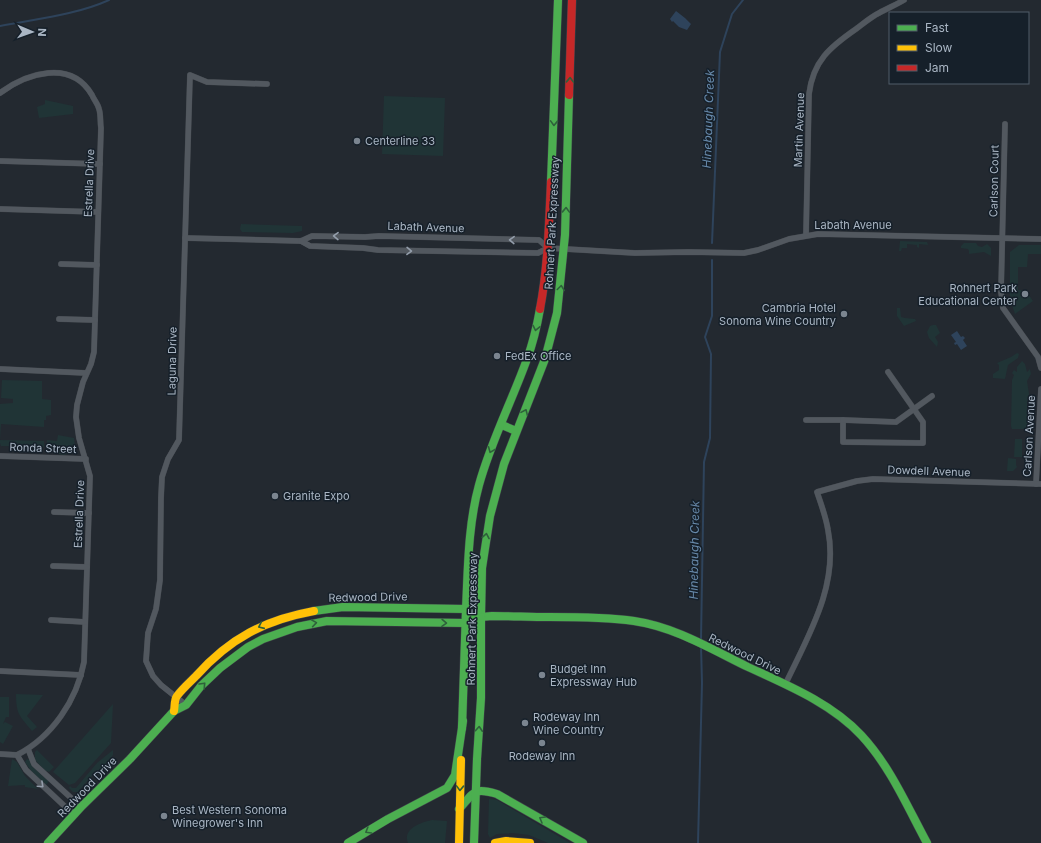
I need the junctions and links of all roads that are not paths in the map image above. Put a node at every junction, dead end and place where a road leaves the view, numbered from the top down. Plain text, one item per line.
1 (558, 0) edge
2 (572, 0) edge
3 (904, 0) edge
4 (267, 84) dead end
5 (0, 94) edge
6 (1005, 124) dead end
7 (0, 161) edge
8 (100, 164) junction
9 (0, 210) edge
10 (98, 212) junction
11 (806, 235) junction
12 (1003, 237) junction
13 (185, 238) junction
14 (1041, 239) edge
15 (301, 241) junction
16 (548, 248) junction
17 (564, 249) junction
18 (61, 264) dead end
19 (97, 265) junction
20 (59, 319) dead end
21 (95, 320) junction
22 (1041, 368) edge
23 (0, 370) edge
24 (888, 372) dead end
25 (86, 373) junction
26 (1041, 389) edge
27 (932, 396) dead end
28 (914, 409) junction
29 (806, 420) dead end
30 (843, 420) junction
31 (502, 425) junction
32 (516, 431) junction
33 (0, 456) edge
34 (86, 459) junction
35 (1038, 484) edge
36 (54, 512) dead end
37 (89, 513) junction
38 (53, 566) dead end
39 (87, 567) junction
40 (466, 609) junction
41 (481, 617) junction
42 (51, 620) dead end
43 (85, 622) junction
44 (466, 623) junction
45 (0, 671) edge
46 (81, 674) junction
47 (785, 685) junction
48 (176, 697) junction
49 (186, 705) junction
50 (174, 711) junction
51 (463, 721) junction
52 (28, 749) junction
53 (0, 754) edge
54 (17, 755) junction
55 (476, 791) junction
56 (81, 807) junction
57 (459, 809) junction
58 (74, 815) junction
59 (48, 843) edge
60 (348, 843) edge
61 (459, 843) edge
62 (474, 843) edge
63 (495, 843) edge
64 (530, 843) edge
65 (583, 843) edge
66 (927, 843) edge

1 -> 16 main road, Rohnert Park Expressway
17 -> 2 main road, Rohnert Park Expressway
3 - 11 street, Martin Avenue
4 - 13 street, Laguna Drive
5 - 8 street, Estrella Drive
6 - 12 street, Carlson Court
7 - 8 street
8 - 10 street, Estrella Drive
9 - 10 street
10 - 19 street, Estrella Drive
11 - 12 street, Labath Avenue
11 - 17 street, Labath Avenue
12 - 14 street, Labath Avenue
12 - 22 street
13 - 15 street, Labath Avenue
13 - 48 street, Laguna Drive
15 -> 16 street, Labath Avenue
16 -> 15 street, Labath Avenue
16 - 17 street, Labath Avenue
16 -> 31 main road, Rohnert Park Expressway
32 -> 17 main road, Rohnert Park Expressway
18 - 19 street
19 - 21 street, Estrella Drive
20 - 21 street
21 - 25 street, Estrella Drive
23 - 25 street
24 - 28 street
25 - 34 street, Estrella Drive
26 - 35 street, Carlson Avenue
27 - 28 street
28 - 30 street
28 - 30 street
29 - 30 street
31 - 32 main road
31 -> 40 main road, Rohnert Park Expressway
41 -> 32 main road, Rohnert Park Expressway
33 - 34 street, Ronda Street
34 - 37 street, Estrella Drive
35 - 47 street, Dowdell Avenue
36 - 37 street
37 - 39 street, Estrella Drive
38 - 39 street
39 - 43 street, Estrella Drive
40 - 41 main road, Redwood Drive
40 - 44 main road, Rohnert Park Expressway
40 -> 48 main road, Redwood Drive
41 - 44 main road, Redwood Drive
41 - 47 main road, Redwood Drive
55 -> 41 main road, Rohnert Park Expressway
42 - 43 street
43 - 46 street, Estrella Drive
49 -> 44 main road, Redwood Drive
44 - 51 main road, Rohnert Park Expressway
45 - 46 street
46 - 52 street, Estrella Drive
47 - 66 main road, Redwood Drive
48 - 49 street, Laguna Drive
48 - 50 main road
49 - 50 main road, Redwood Drive
50 - 56 main road, Redwood Drive
51 -> 57 main road, Rohnert Park Expressway
51 -> 60 main road
52 - 54 street, Estrella Drive
52 - 56 street
53 - 54 street
54 -> 58 street
55 - 57 main road
55 - 62 main road, Rohnert Park Expressway
65 -> 55 main road
56 - 58 main road, Redwood Drive
57 - 61 main road, Rohnert Park Expressway
58 - 59 main road, Redwood Drive
63 - 64 main road

